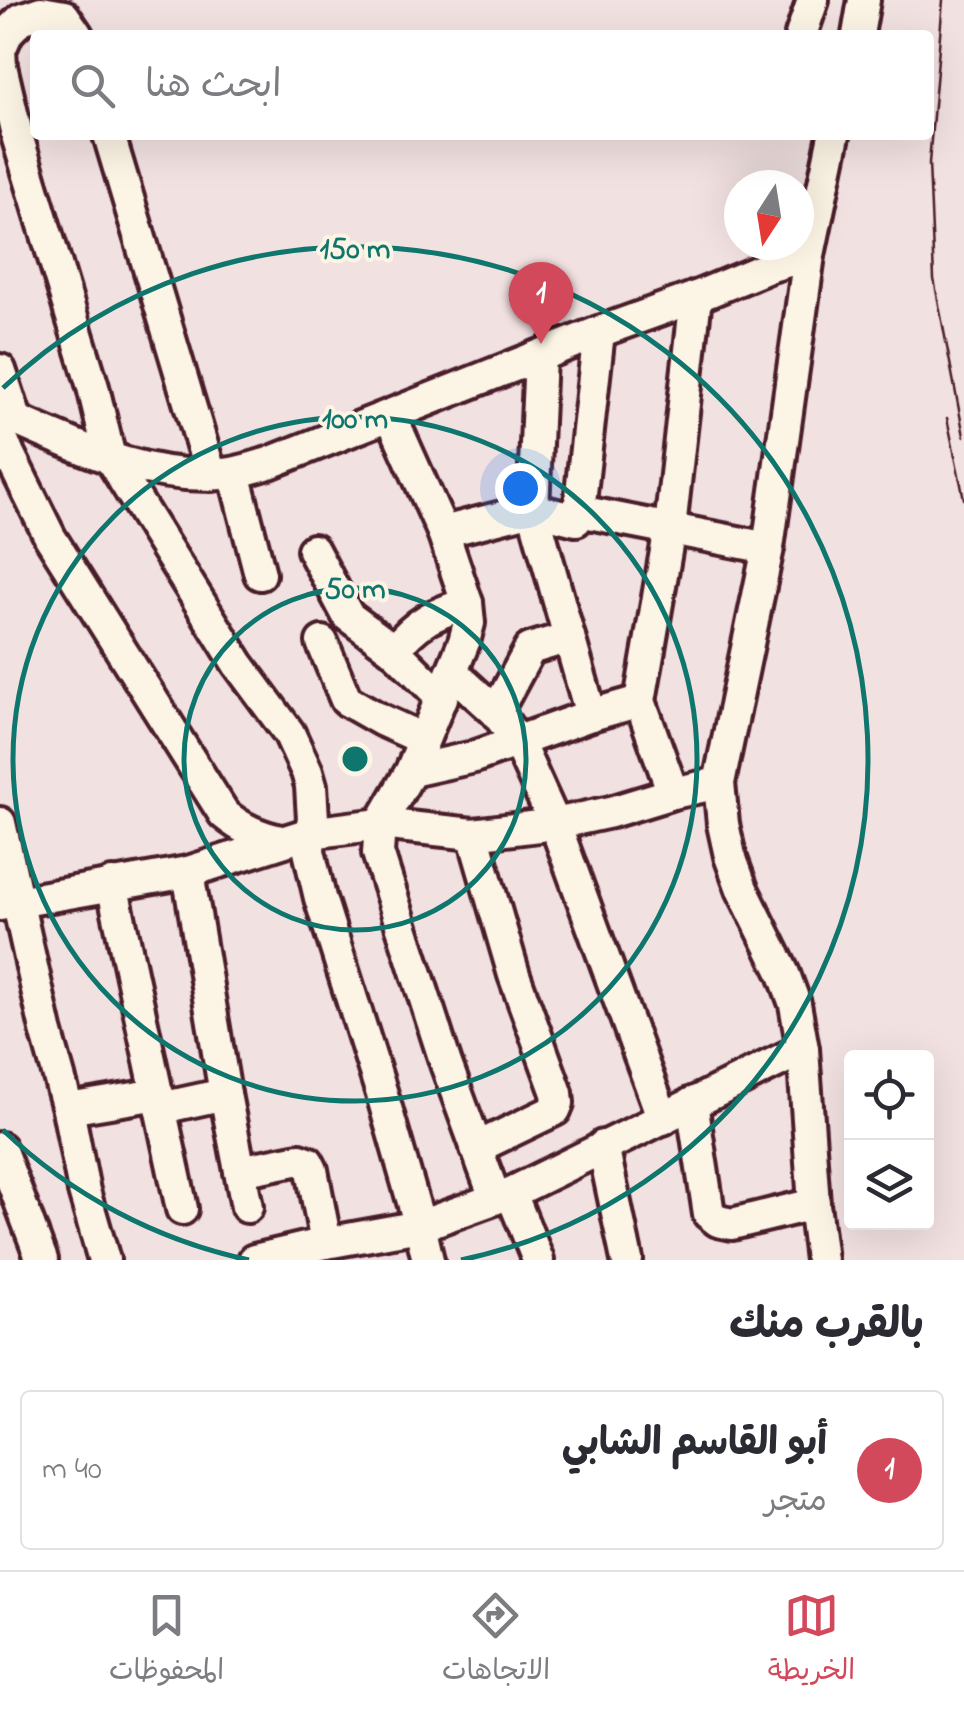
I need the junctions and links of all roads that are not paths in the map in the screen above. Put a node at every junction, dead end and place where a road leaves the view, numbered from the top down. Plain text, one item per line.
1 (813, 0) edge
2 (864, 0) edge
3 (74, 30) edge
4 (803, 30) edge
5 (859, 30) edge
6 (111, 140) edge
7 (833, 140) edge
8 (9, 142) edge
9 (814, 231) edge
10 (791, 260) edge
11 (808, 260) edge
12 (696, 297) junction
13 (598, 332) junction
14 (540, 357) junction
15 (0, 370) edge
16 (391, 416) junction
17 (5, 423) edge
18 (110, 458) junction
19 (222, 474) junction
20 (533, 509) junction
21 (579, 511) junction
22 (670, 528) junction
23 (443, 532) junction
24 (768, 548) junction
25 (313, 550) dead end
26 (260, 574) dead end
27 (468, 603) junction
28 (569, 638) junction
29 (322, 642) dead end
30 (394, 650) junction
31 (447, 685) junction
32 (640, 701) junction
33 (496, 712) junction
34 (590, 714) junction
35 (423, 739) junction
36 (517, 740) junction
37 (411, 770) junction
38 (718, 783) junction
39 (673, 793) junction
40 (0, 823) edge
41 (380, 824) junction
42 (555, 824) junction
43 (473, 834) junction
44 (295, 837) junction
45 (188, 872) junction
46 (112, 884) junction
47 (9, 903) edge
48 (803, 1049) junction
49 (224, 1094) junction
50 (160, 1101) junction
51 (692, 1103) junction
52 (68, 1109) junction
53 (664, 1119) junction
54 (602, 1146) junction
55 (0, 1148) edge
56 (476, 1148) junction
57 (240, 1171) junction
58 (503, 1195) junction
59 (814, 1204) junction
60 (247, 1207) dead end
61 (182, 1209) dead end
62 (420, 1226) junction
63 (310, 1251) edge
64 (535, 1259) edge
65 (42, 1260) edge
66 (104, 1260) edge
67 (254, 1260) edge
68 (428, 1260) edge
69 (628, 1260) edge
70 (821, 1260) edge

1 - 4 street
2 - 5 street
3 - 8 street
6 - 19 street
7 - 9 street
8 - 18 street
10 - 12 street
11 - 24 street
12 - 13 street
12 - 22 street
13 - 14 street
13 - 21 street
14 - 16 street
14 - 20 street
15 - 17 street
16 - 19 street
16 - 23 street
17 - 18 street
17 - 44 street
18 - 19 street
18 - 44 street
19 - 26 street
20 - 21 street
20 - 23 street
20 - 28 street
21 - 22 street
22 - 24 street
22 - 32 street
23 - 27 street
24 - 38 street
25 - 30 street
27 - 30 street
27 - 31 street
28 - 33 street
28 - 34 street
29 - 35 street
30 - 31 street
31 - 33 street
31 - 35 street
32 - 34 street
32 - 39 street
33 - 36 street
34 - 36 street
35 - 37 street
36 - 37 street
36 - 42 street
37 - 41 street
38 - 39 street
38 - 48 street
39 - 42 street
40 - 47 street
41 - 43 street
41 - 44 street
41 - 56 street
42 - 43 street
42 - 53 street
43 - 56 street
44 - 45 street
44 - 62 street
45 - 46 street
45 - 49 street
46 - 47 street
46 - 50 street
47 - 52 street
48 - 51 street
48 - 59 street
49 - 50 street
49 - 57 street
50 - 52 street
50 - 61 street
51 - 53 street
51 - 59 street
52 - 66 street
53 - 54 street
54 - 58 street
54 - 69 street
55 - 65 street
56 - 58 street
57 - 60 street
57 - 63 street
58 - 62 street
58 - 64 street
59 - 70 street
62 - 63 street
62 - 68 street
63 - 67 street

